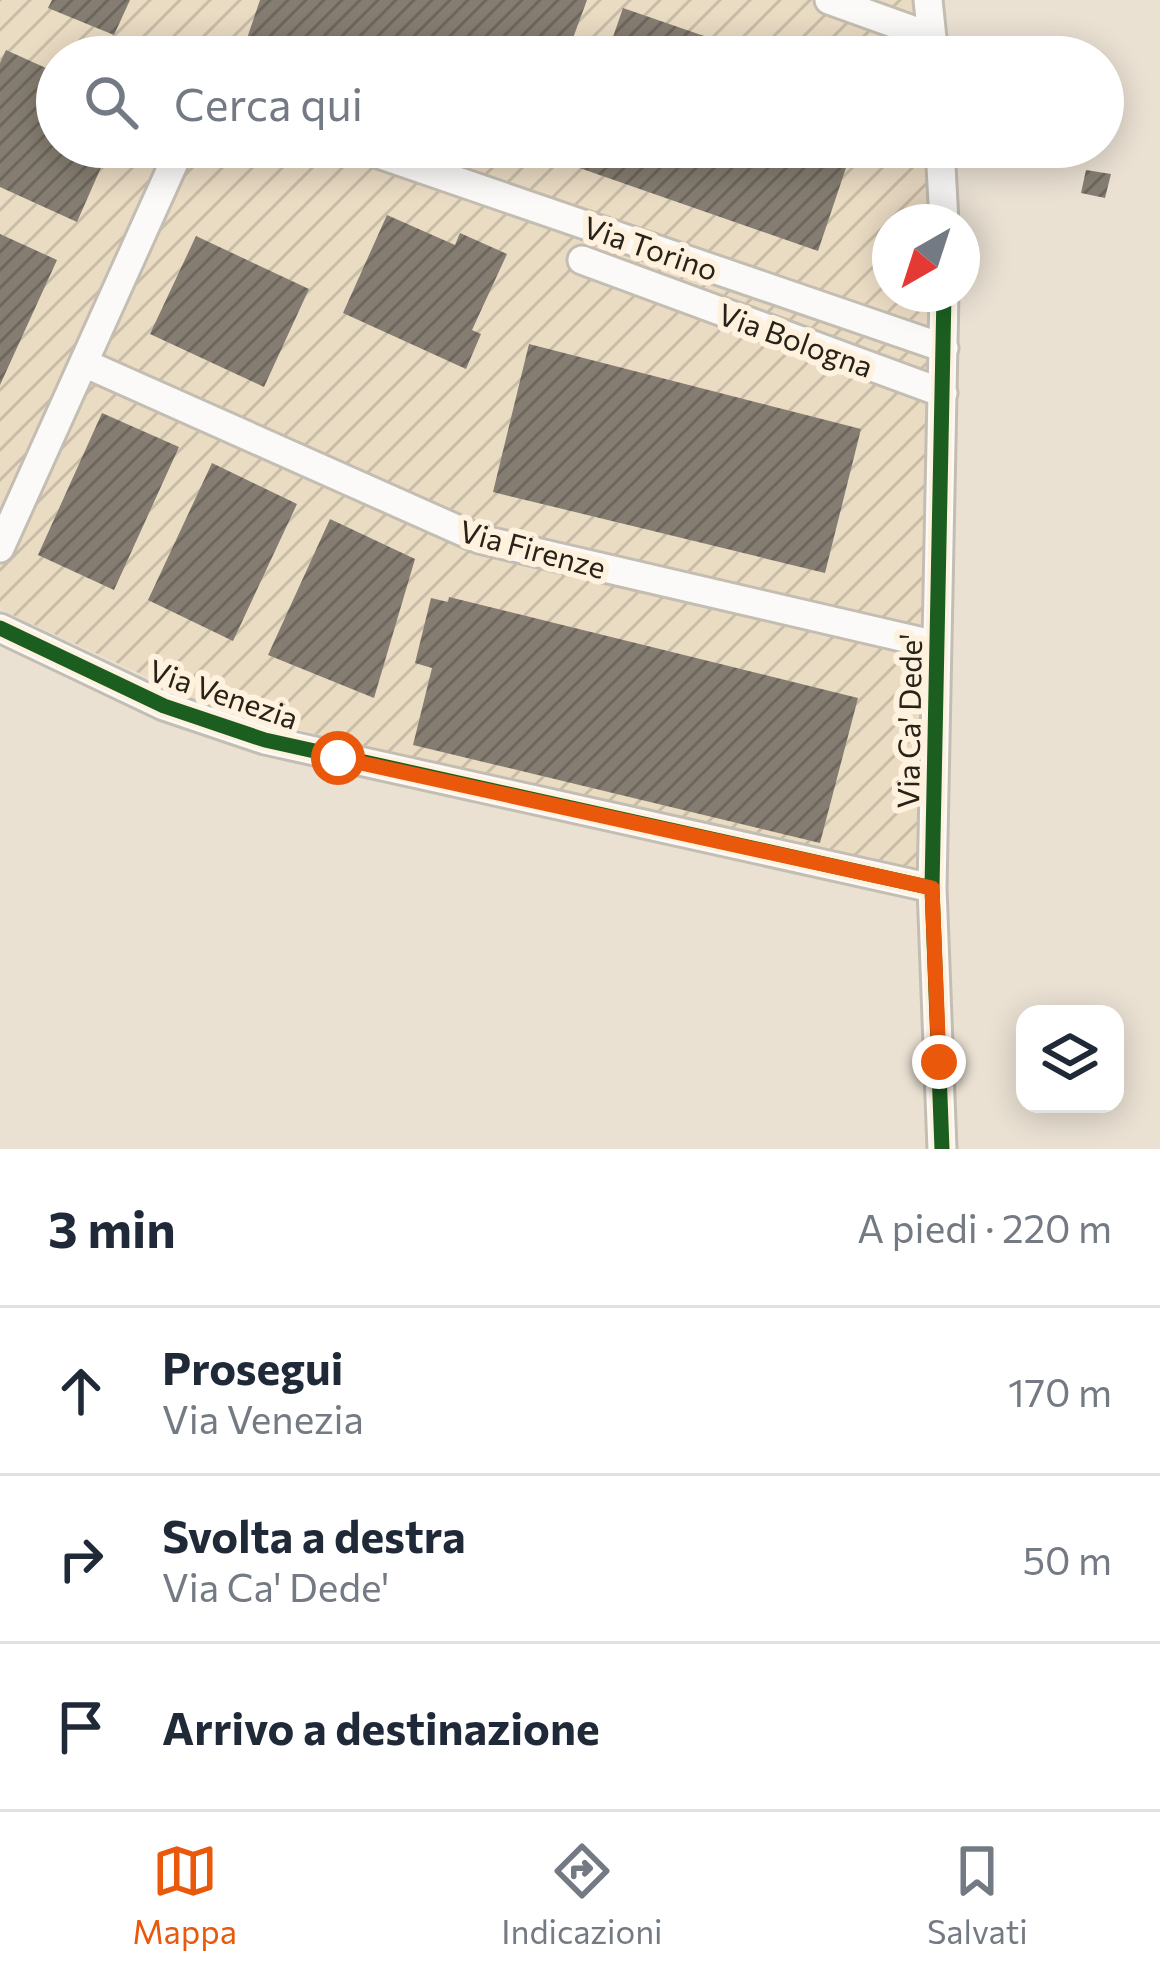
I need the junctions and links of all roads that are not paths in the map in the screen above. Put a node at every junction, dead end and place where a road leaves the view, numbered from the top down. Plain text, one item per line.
1 (830, 0) edge
2 (928, 0) edge
3 (909, 36) edge
4 (932, 36) edge
5 (172, 168) edge
6 (420, 168) edge
7 (941, 168) edge
8 (943, 204) edge
9 (581, 260) dead end
10 (944, 312) edge
11 (944, 347) junction
12 (83, 363) junction
13 (943, 393) junction
14 (0, 548) edge
15 (0, 628) edge
16 (936, 645) junction
17 (932, 888) junction
18 (942, 1149) edge

1 - 3 street
2 - 4 street
5 - 12 street
6 - 11 street, Via Torino
7 - 8 street
9 - 13 street, Via Bologna
10 - 11 street, Via Ca' Dede'
11 - 13 street, Via Ca' Dede'
12 - 14 street
12 - 16 street, Via Firenze
13 - 16 street, Via Ca' Dede'
15 - 17 street, Via Venezia
16 - 17 street, Via Ca' Dede'
17 - 18 street, Via Ca' Dede'

